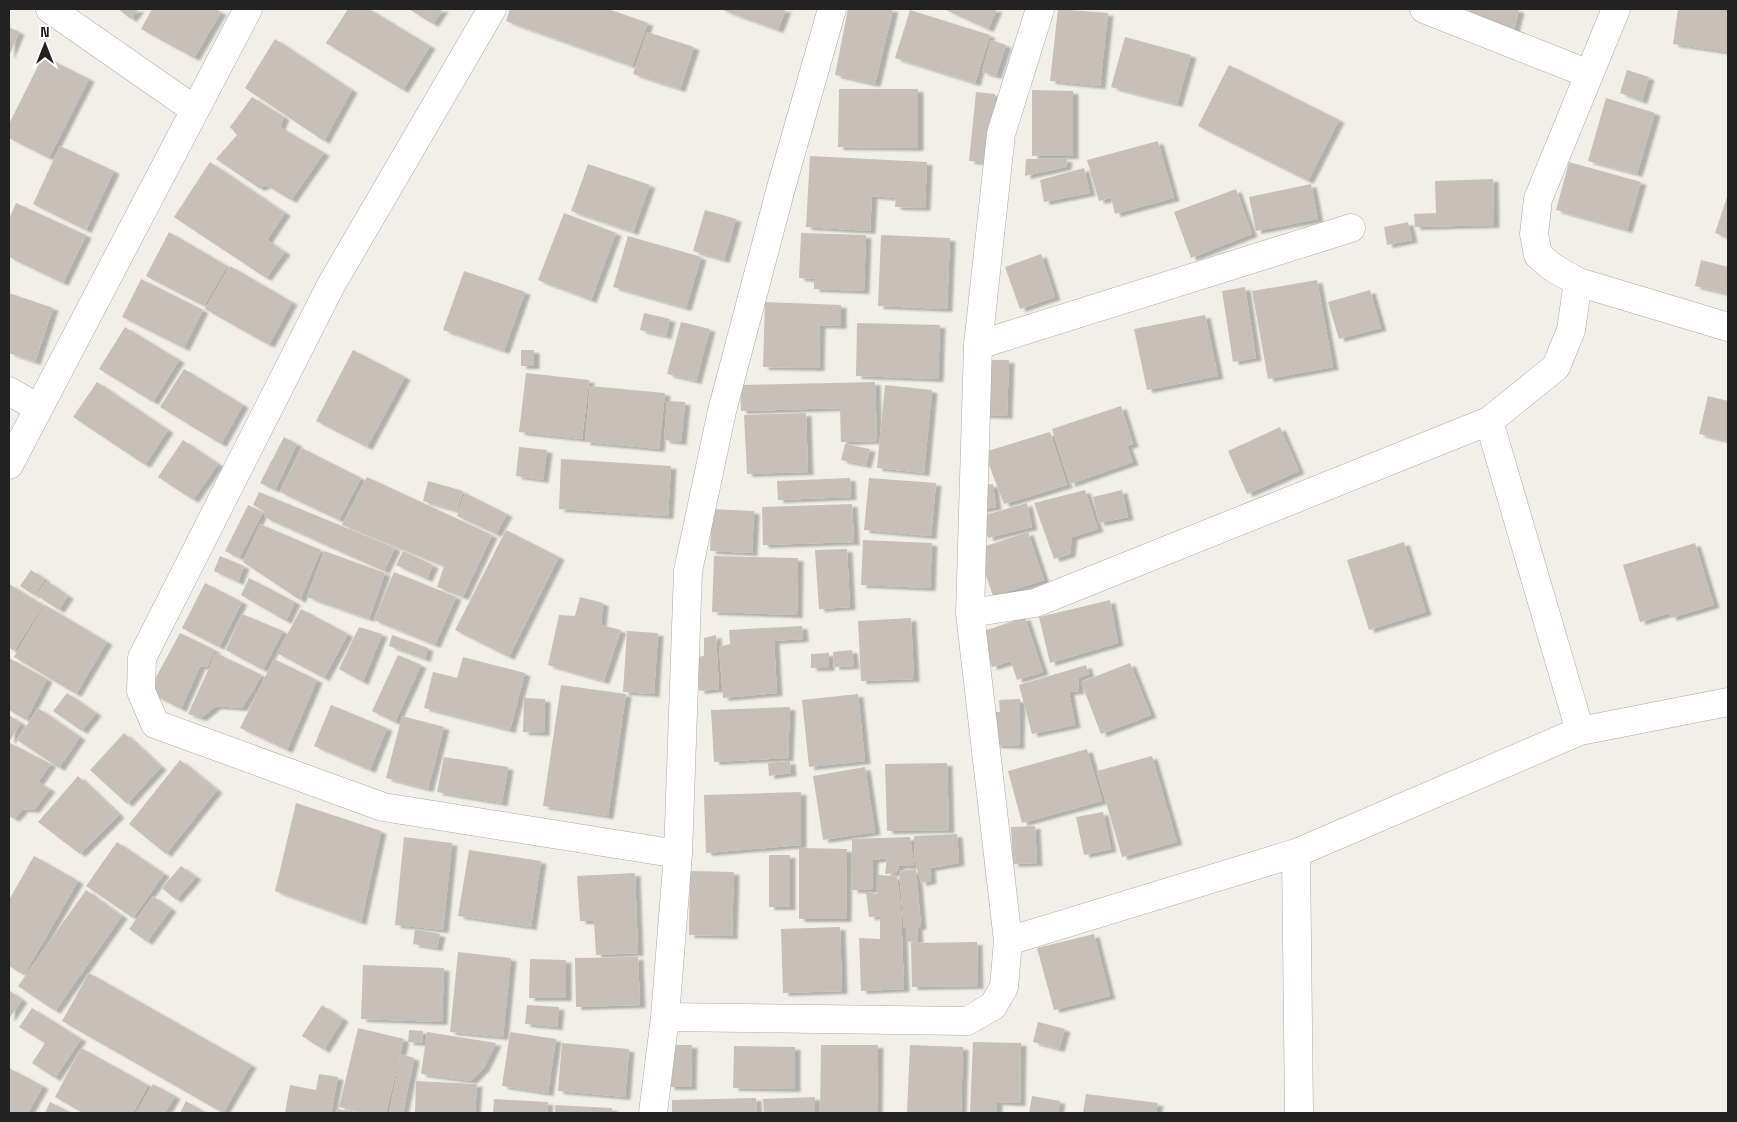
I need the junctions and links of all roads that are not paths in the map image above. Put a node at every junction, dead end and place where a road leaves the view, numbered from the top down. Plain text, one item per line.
1 (50, 9) edge
2 (248, 9) edge
3 (492, 9) edge
4 (832, 9) edge
5 (1040, 9) edge
6 (1424, 9) edge
7 (1616, 9) edge
8 (1589, 74) junction
9 (194, 110) junction
10 (1350, 228) dead end
11 (1578, 282) junction
12 (1728, 327) edge
13 (978, 345) junction
14 (9, 391) edge
15 (38, 408) junction
16 (1489, 421) junction
17 (9, 465) edge
18 (970, 612) junction
19 (1728, 702) edge
20 (1580, 731) junction
21 (1296, 852) junction
22 (678, 854) junction
23 (1008, 941) junction
24 (665, 1017) junction
25 (653, 1113) edge
26 (1298, 1113) edge

1 - 9 street
2 - 9 street
3 - 22 street
4 - 22 street
5 - 13 street
6 - 8 street
7 - 8 street
8 - 11 street
9 - 15 street
10 - 13 street
11 - 12 street
11 - 16 street
13 - 18 street
14 - 15 street
15 - 17 street
16 - 18 street
16 - 20 street
18 - 23 street
19 - 20 street
20 - 21 street
21 - 23 street
21 - 26 street
22 - 24 street
23 - 24 street
24 - 25 street

